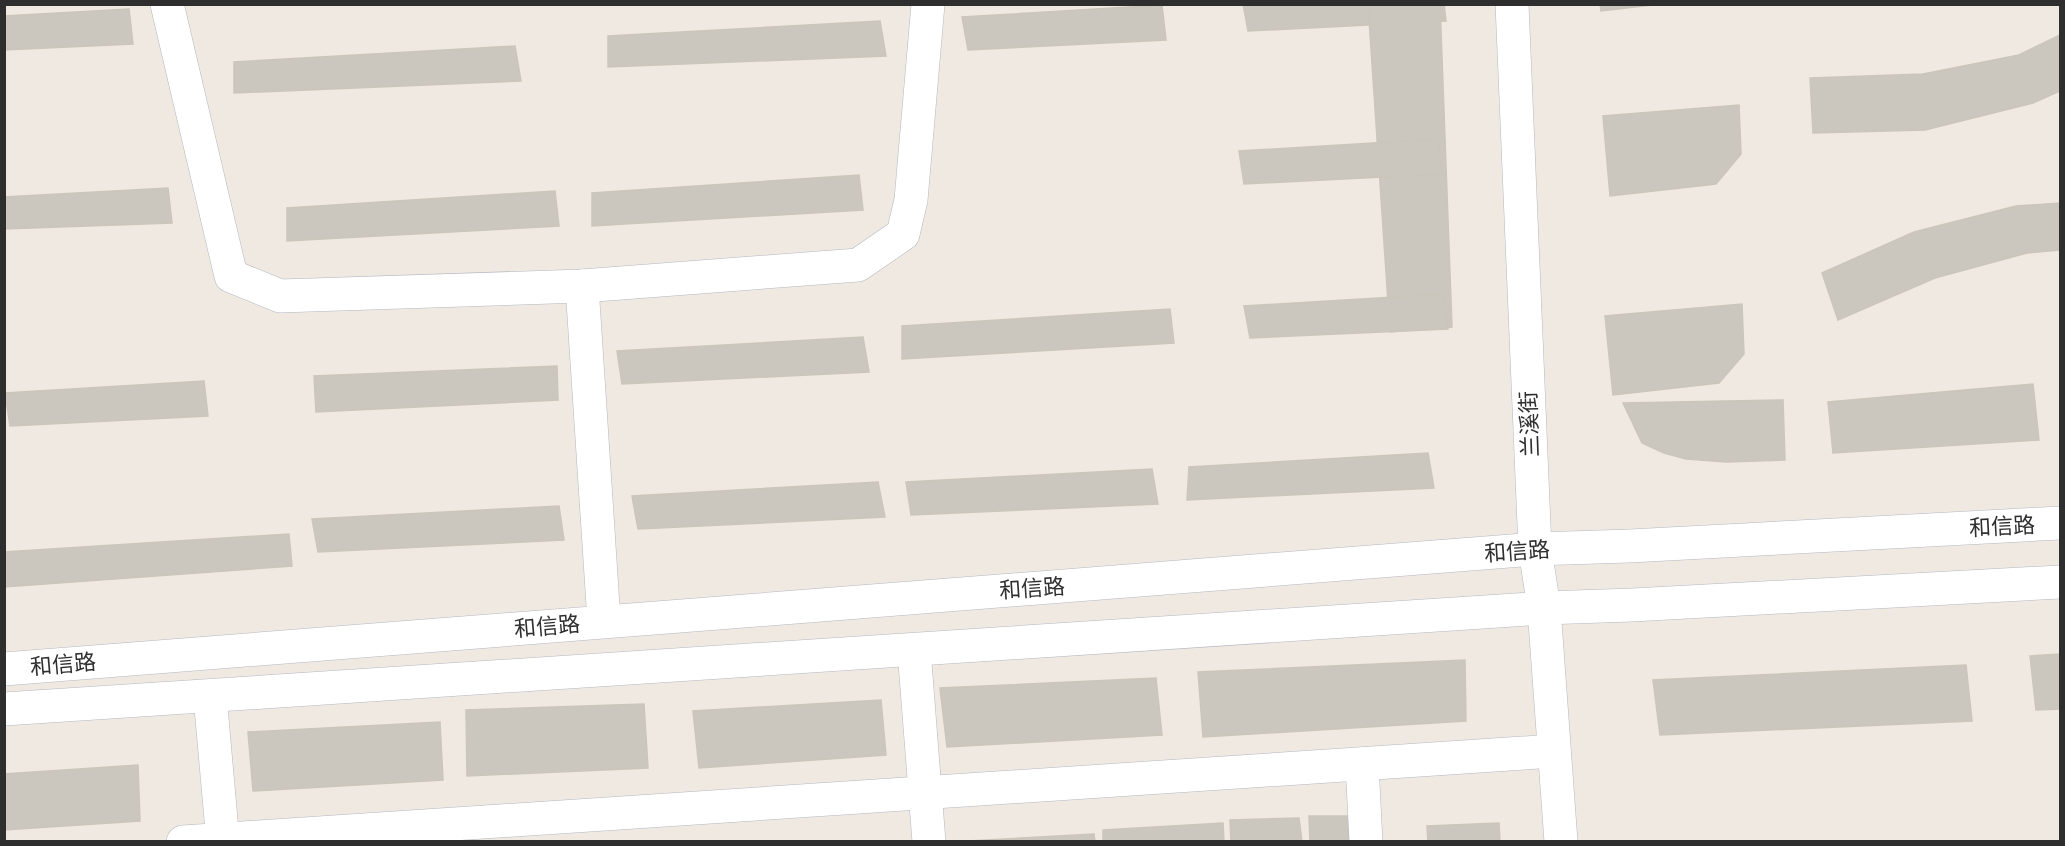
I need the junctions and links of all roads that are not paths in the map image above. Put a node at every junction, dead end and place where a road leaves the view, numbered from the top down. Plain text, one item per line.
1 (167, 4) edge
2 (928, 4) edge
3 (1512, 4) edge
4 (582, 286) junction
5 (2061, 522) edge
6 (1535, 549) junction
7 (2061, 582) edge
8 (1544, 608) junction
9 (604, 621) junction
10 (914, 650) junction
11 (4, 669) edge
12 (210, 696) junction
13 (4, 709) edge
14 (1554, 751) junction
15 (1362, 764) junction
16 (925, 792) junction
17 (223, 840) edge
18 (183, 842) edge
19 (929, 842) edge
20 (1366, 842) edge
21 (1561, 842) edge

1 - 4 street
2 - 4 street
3 - 6 street, 兰溪街
4 - 9 street
5 - 6 street, 和信路
6 - 8 street, 兰溪街
6 - 9 street, 和信路
7 - 8 street, 和信路
8 - 10 street, 和信路
8 - 14 street, 兰溪街
9 - 11 street, 和信路
10 - 12 street, 和信路
10 - 16 street
12 - 13 street, 和信路
12 - 17 street
14 - 15 street
14 - 21 street, 兰溪街
15 - 16 street
15 - 20 street
16 - 17 street
16 - 19 street
17 - 18 street

